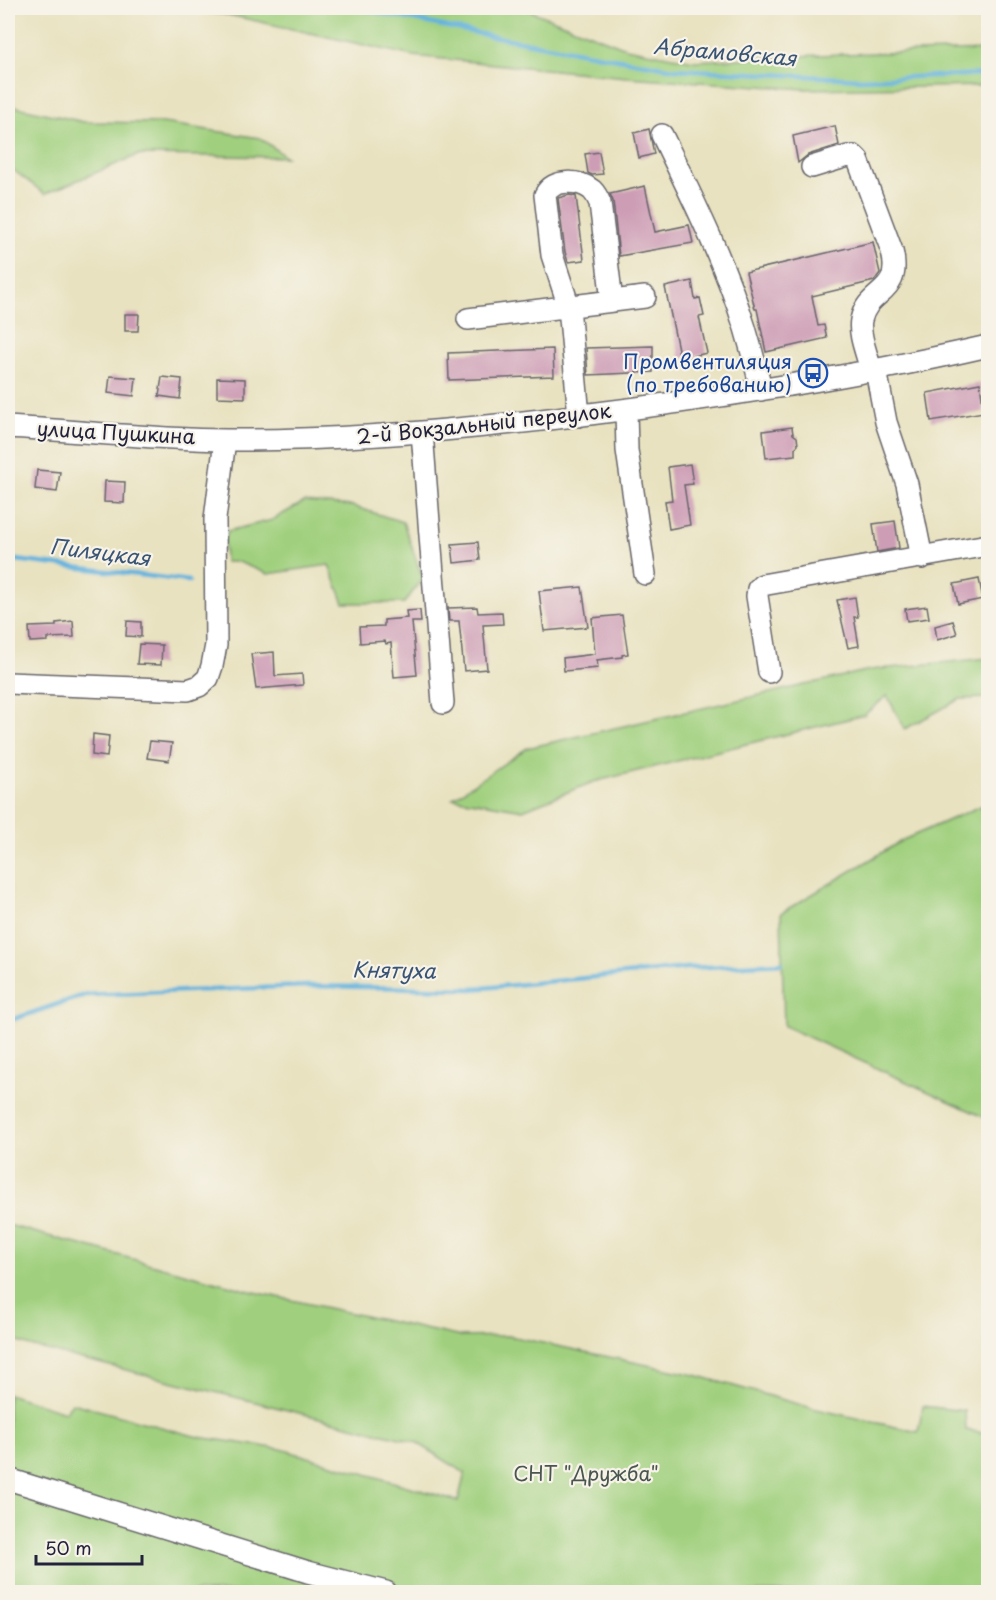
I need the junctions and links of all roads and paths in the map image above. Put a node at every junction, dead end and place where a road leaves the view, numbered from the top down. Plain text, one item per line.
1 (662, 135) dead end
2 (813, 166) dead end
3 (645, 297) dead end
4 (612, 301) junction
5 (569, 307) junction
6 (468, 319) dead end
7 (988, 346) edge
8 (874, 370) junction
9 (760, 390) junction
10 (626, 410) junction
11 (579, 416) junction
12 (8, 427) edge
13 (422, 432) junction
14 (225, 440) junction
15 (988, 545) edge
16 (922, 558) junction
17 (645, 573) dead end
18 (769, 672) dead end
19 (8, 683) edge
20 (444, 703) dead end
21 (8, 1479) edge
22 (386, 1593) edge

1 - 9 street
2 - 8 street
3 - 4 street
4 - 5 street
4 - 5 street
5 - 6 street
5 - 11 street
7 - 8 street, 2-й Вокзальный переулок
8 - 9 street, 2-й Вокзальный переулок
8 - 16 street
9 - 10 street, 2-й Вокзальный переулок
10 - 11 street, 2-й Вокзальный переулок
10 - 17 street
11 - 13 street, 2-й Вокзальный переулок
12 - 14 street, улица Пушкина
13 - 14 street, 2-й Вокзальный переулок
13 - 20 street
14 - 19 street
15 - 16 street
16 - 18 street
21 - 22 street

